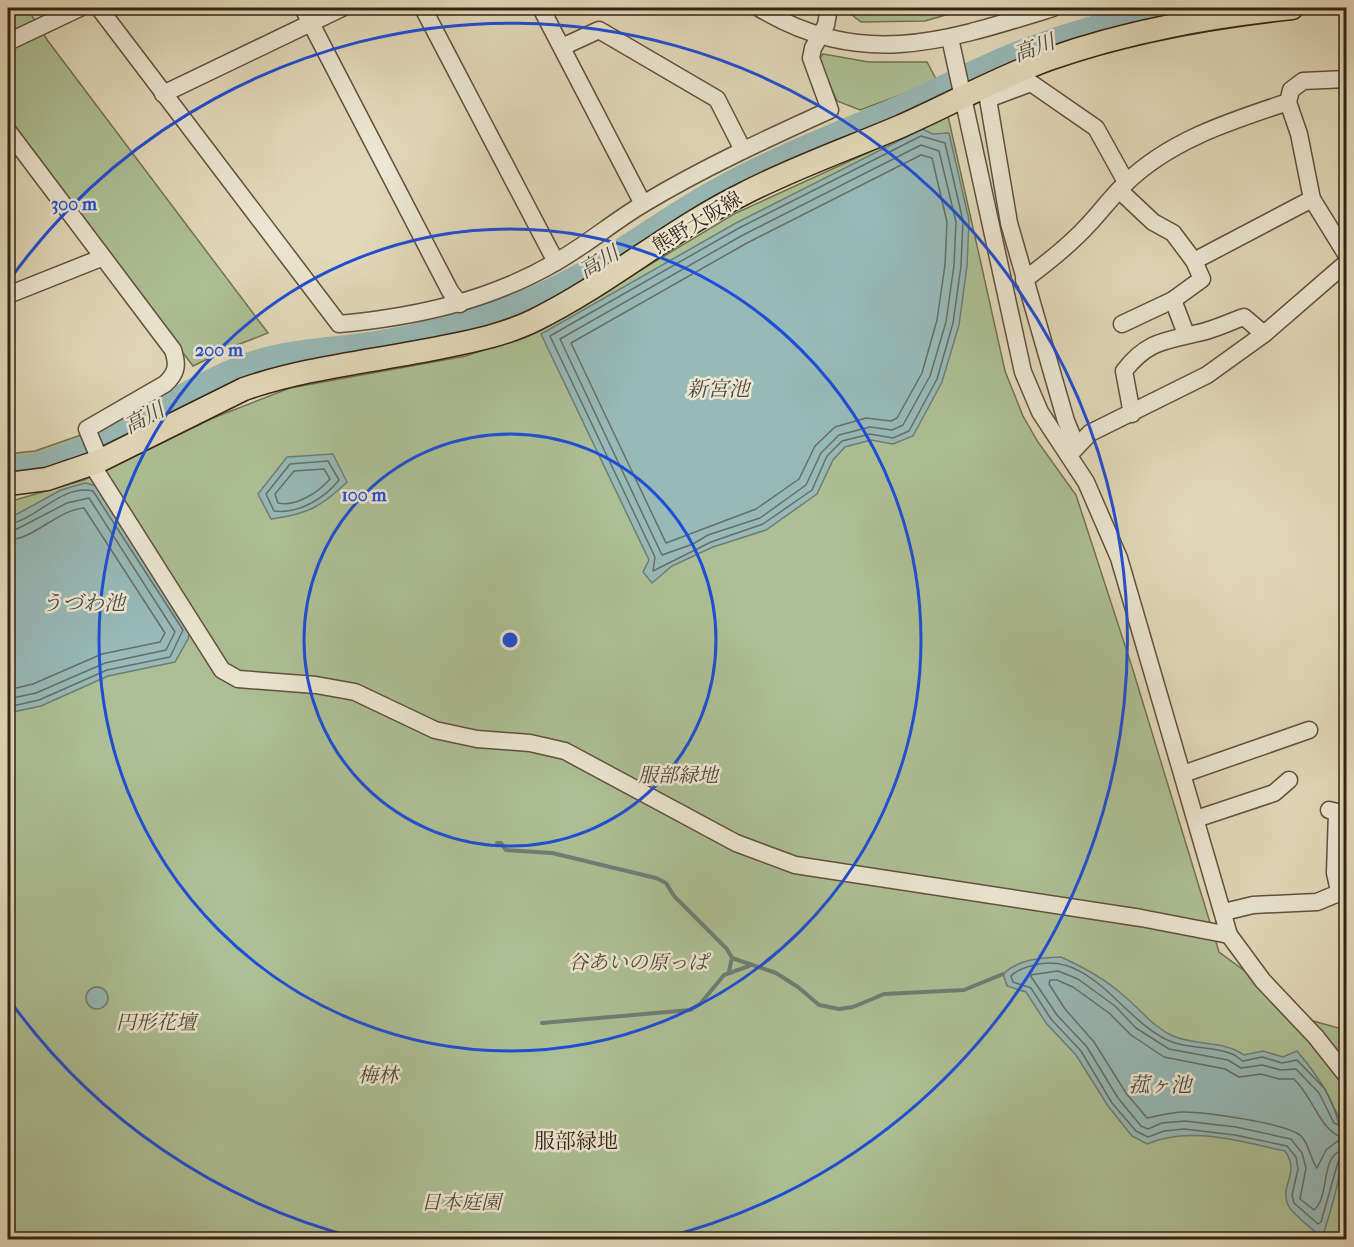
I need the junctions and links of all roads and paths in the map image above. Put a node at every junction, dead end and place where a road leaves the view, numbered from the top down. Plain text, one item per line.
1 (80, 8) edge
2 (99, 8) edge
3 (342, 8) edge
4 (423, 8) edge
5 (541, 8) edge
6 (759, 8) edge
7 (829, 8) edge
8 (1053, 8) edge
9 (1292, 8) edge
10 (307, 15) edge
11 (820, 36) junction
12 (950, 38) junction
13 (8, 42) edge
14 (562, 47) junction
15 (1347, 79) edge
16 (163, 94) junction
17 (964, 97) junction
18 (1288, 102) junction
19 (8, 131) edge
20 (743, 150) junction
21 (1123, 186) junction
22 (1004, 194) junction
23 (983, 196) junction
24 (1312, 199) junction
25 (643, 204) junction
26 (1341, 229) edge
27 (101, 258) junction
28 (1194, 261) junction
29 (556, 262) junction
30 (1346, 266) edge
31 (1024, 280) junction
32 (8, 295) edge
33 (1173, 300) junction
34 (460, 304) junction
35 (1122, 324) dead end
36 (1186, 334) junction
37 (1264, 334) junction
38 (1132, 414) junction
39 (1073, 450) junction
40 (95, 452) junction
41 (8, 484) edge
42 (1309, 730) dead end
43 (1183, 774) junction
44 (1289, 780) dead end
45 (1329, 810) dead end
46 (1196, 819) junction
47 (1343, 890) edge
48 (1224, 912) junction
49 (1229, 935) junction
50 (1347, 1076) edge

1 - 13 street
2 - 16 street
3 - 10 street
4 - 29 street
5 - 14 street
6 - 11 street
7 - 11 street
8 - 12 street
9 - 17 main road, 熊野大阪線
10 - 16 street
10 - 34 street
11 - 12 street
11 - 20 street
12 - 17 street
14 - 20 street
14 - 25 street
15 - 18 street
16 - 34 street
17 - 23 street
17 - 40 main road, 熊野大阪線
18 - 21 street
18 - 24 street
19 - 27 street
20 - 25 street
21 - 22 street
21 - 28 street
21 - 31 street
22 - 23 street
22 - 31 street
23 - 39 street
24 - 26 street
24 - 28 street
25 - 29 street
26 - 30 street
27 - 32 street
27 - 40 street
28 - 33 street
29 - 34 street
30 - 37 street
31 - 39 street
33 - 35 street
33 - 36 street
36 - 37 street
36 - 38 street
37 - 38 street
38 - 39 street
39 - 43 street
40 - 41 main road, 熊野大阪線
40 - 49 street
42 - 43 street
43 - 46 street
44 - 46 street
45 - 47 street
46 - 48 street
47 - 48 street
48 - 49 street
49 - 50 street

